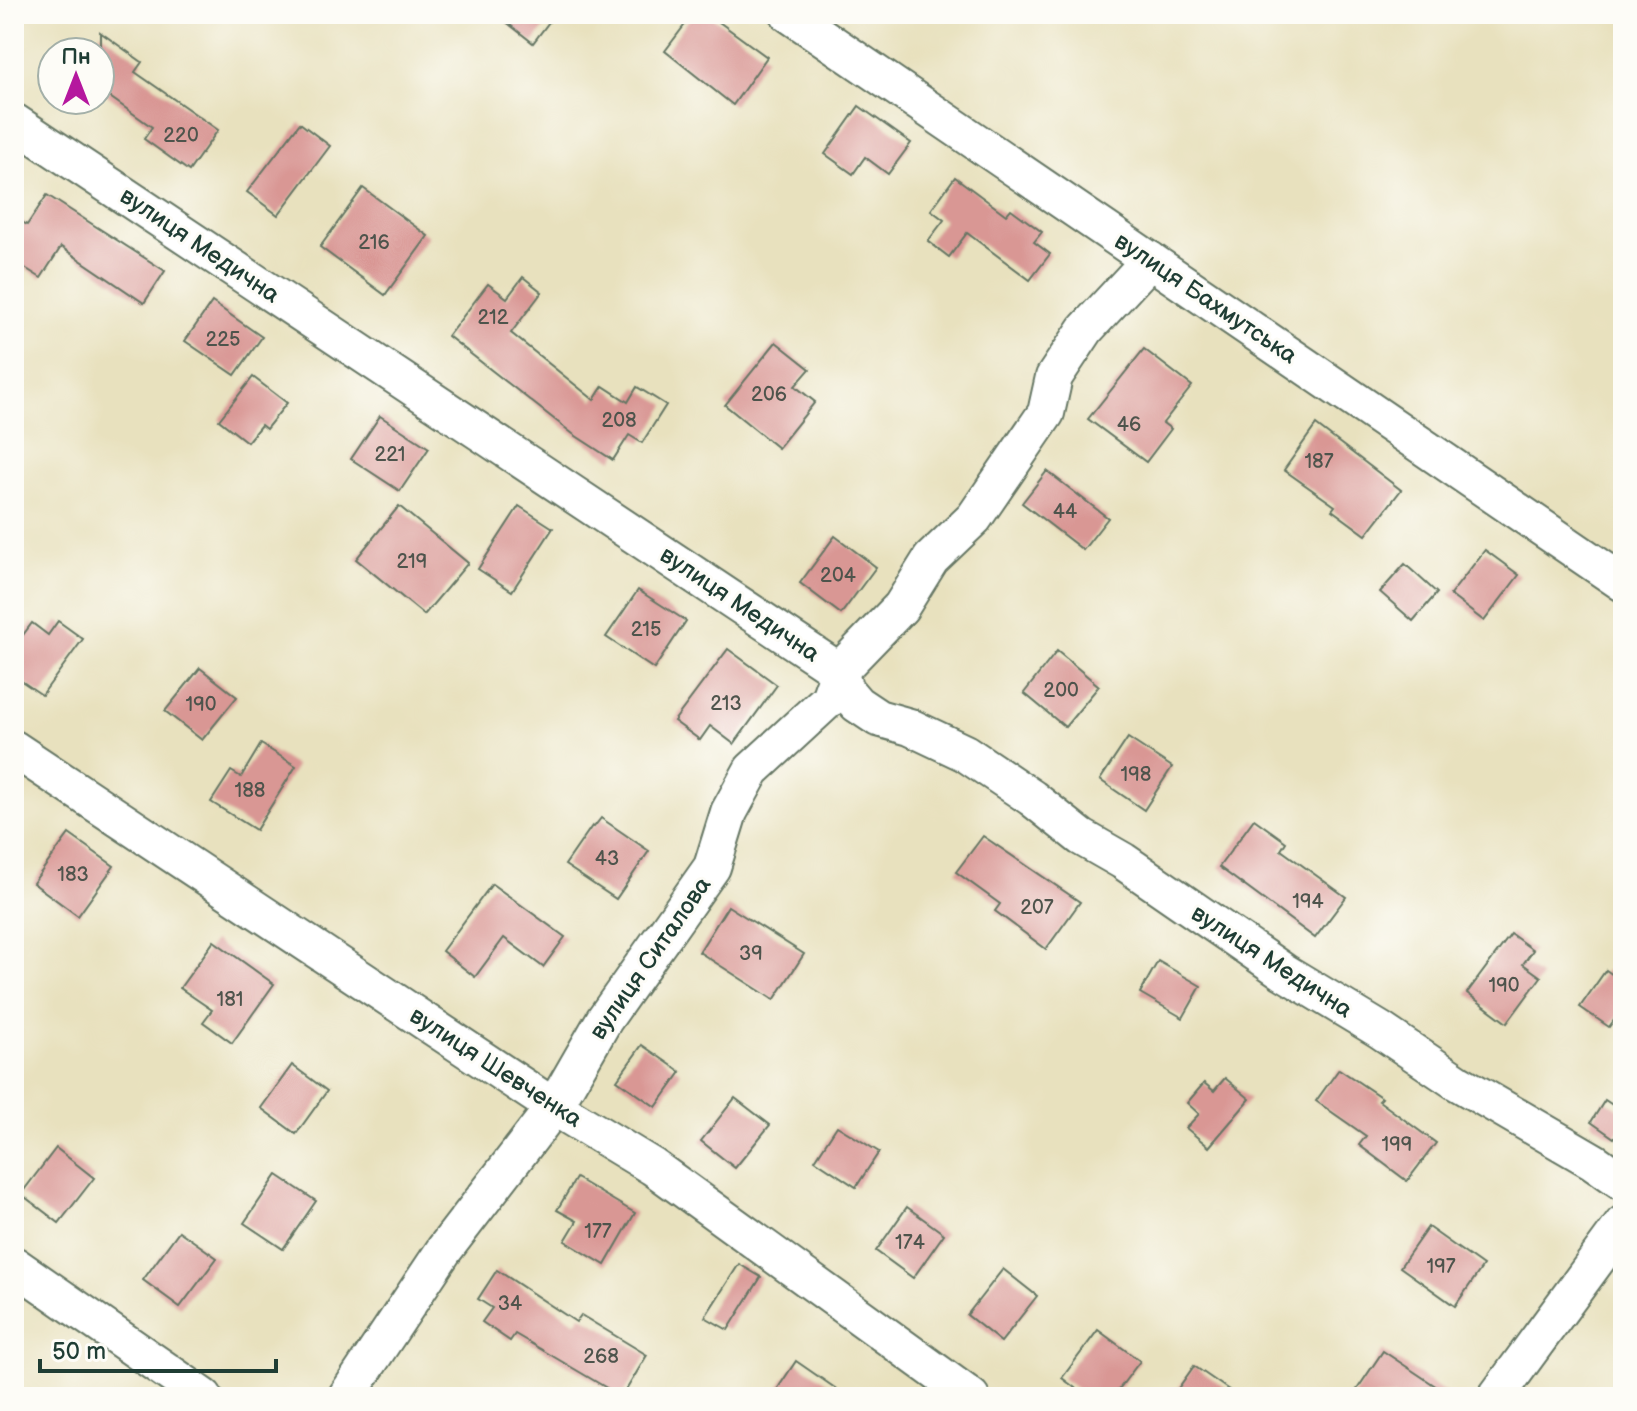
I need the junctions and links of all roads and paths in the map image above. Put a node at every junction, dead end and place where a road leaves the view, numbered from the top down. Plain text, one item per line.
1 (789, 14) edge
2 (14, 122) edge
3 (1150, 260) junction
4 (1623, 583) edge
5 (839, 671) junction
6 (14, 749) edge
7 (554, 1107) junction
8 (1623, 1182) edge
9 (1623, 1224) edge
10 (14, 1265) edge
11 (204, 1397) edge
12 (346, 1397) edge
13 (971, 1397) edge
14 (1496, 1397) edge

1 - 3 street, вулиця Бахмутська
2 - 5 street, вулиця Медична
3 - 4 street, вулиця Бахмутська
3 - 5 street, вулиця Ситалова
5 - 7 street, вулиця Ситалова
5 - 8 street, вулиця Медична
6 - 7 street, вулиця Шевченка
7 - 12 street, вулиця Ситалова
7 - 13 street, вулиця Шевченка
9 - 14 street
10 - 11 street

